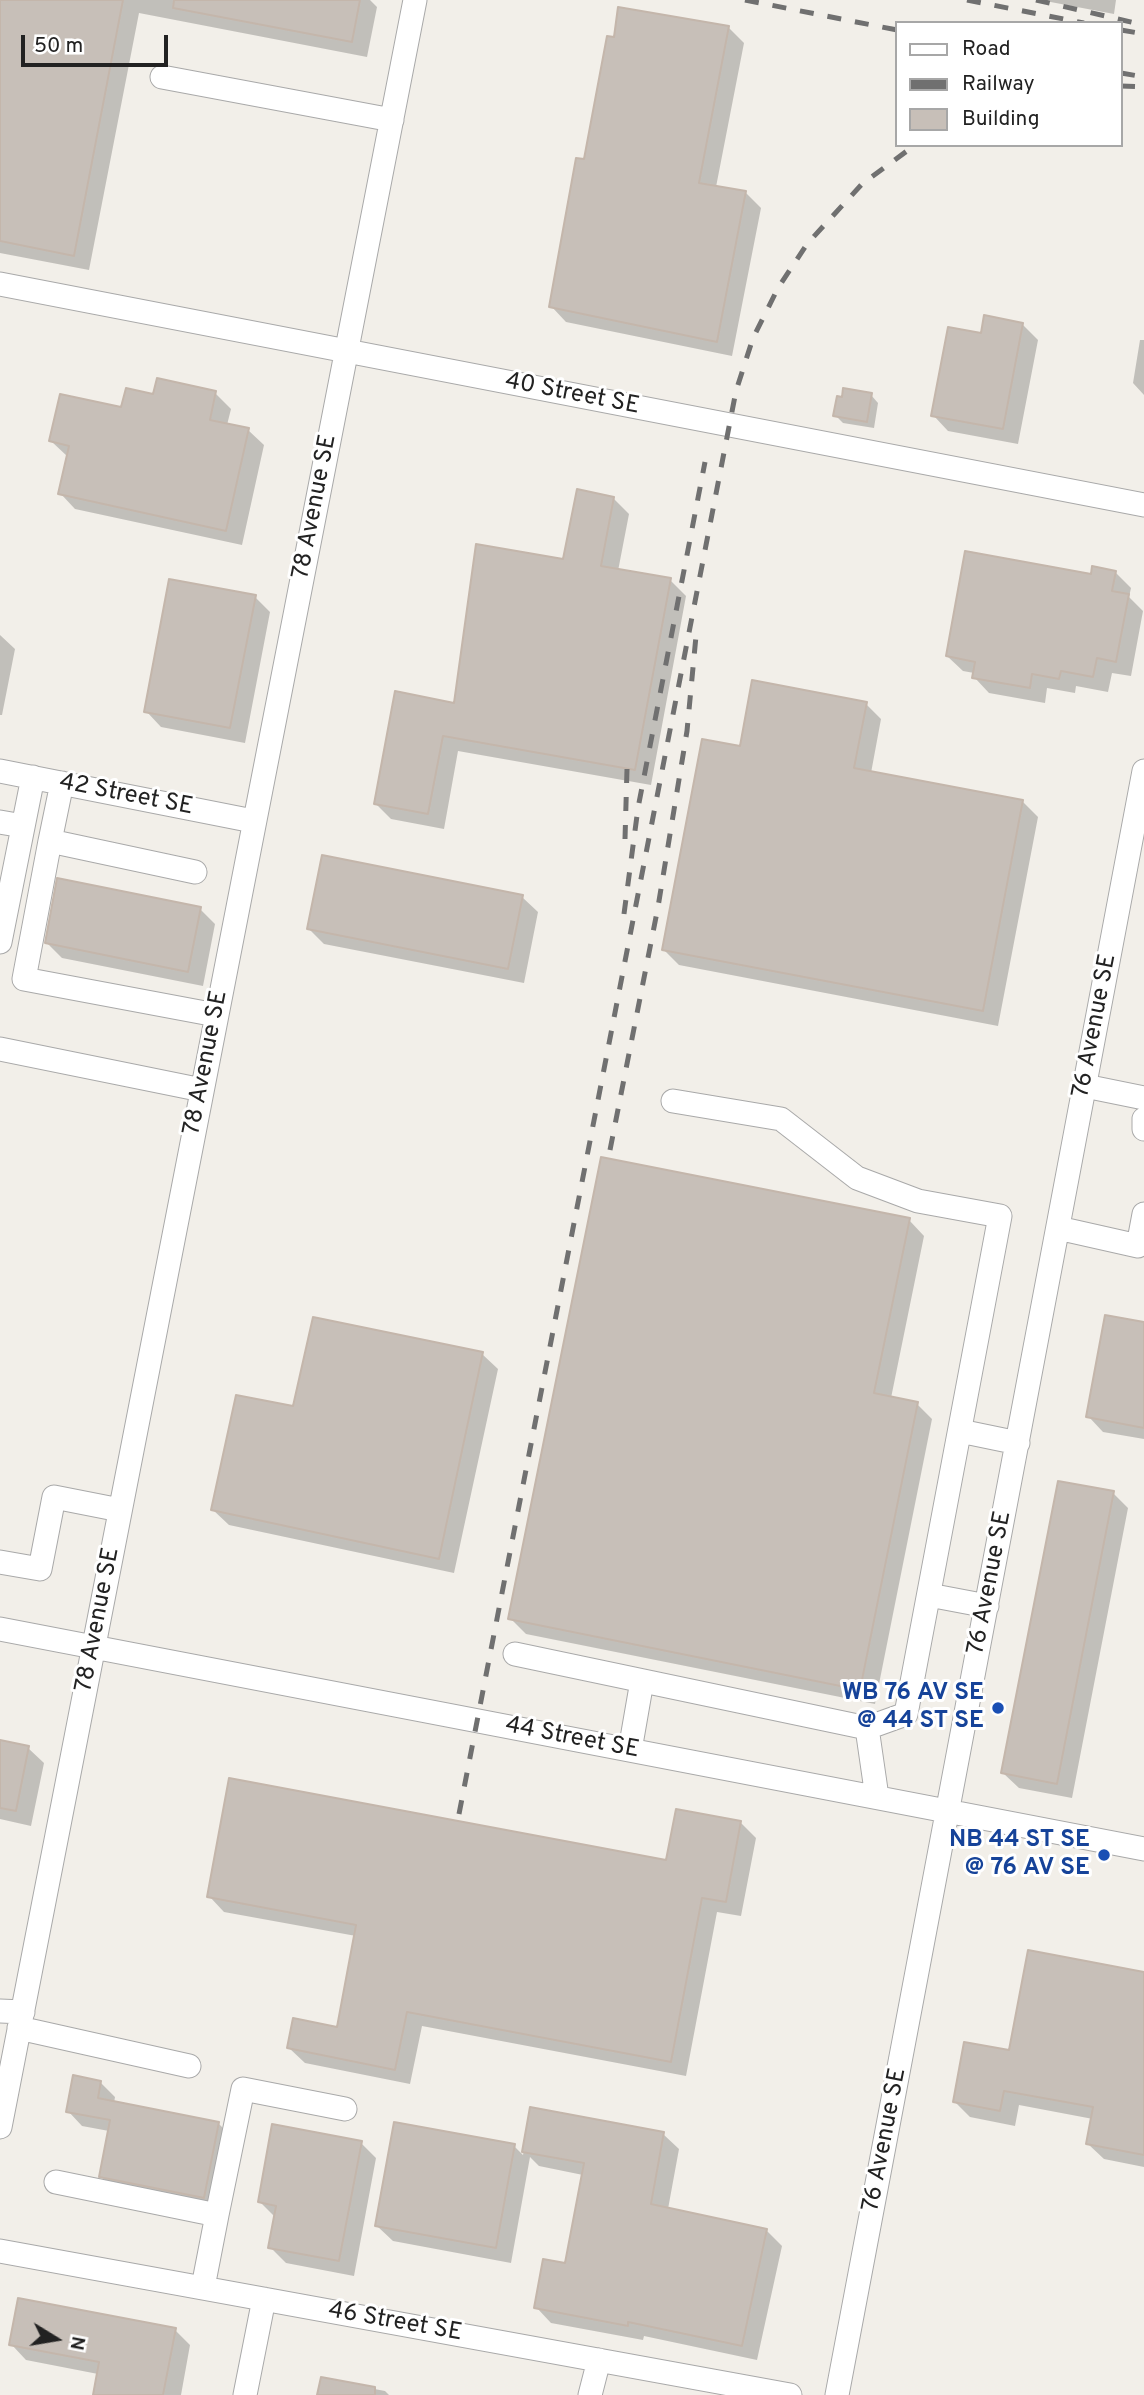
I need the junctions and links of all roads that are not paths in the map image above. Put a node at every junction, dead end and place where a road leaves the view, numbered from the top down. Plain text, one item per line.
1 (415, 0) edge
2 (162, 77) dead end
3 (392, 120) junction
4 (0, 284) edge
5 (348, 352) junction
6 (1144, 505) edge
7 (0, 771) edge
8 (1144, 771) edge
9 (33, 777) junction
10 (62, 783) junction
11 (253, 821) junction
12 (0, 822) edge
13 (23, 826) junction
14 (50, 841) junction
15 (195, 872) dead end
16 (0, 942) edge
17 (216, 1015) junction
18 (0, 1049) edge
19 (1085, 1086) junction
20 (202, 1090) junction
21 (1144, 1098) edge
22 (673, 1101) dead end
23 (1144, 1119) edge
24 (1144, 1129) edge
25 (1144, 1214) edge
26 (1058, 1228) junction
27 (1141, 1247) edge
28 (960, 1431) junction
29 (1018, 1443) junction
30 (121, 1510) junction
31 (0, 1562) edge
32 (929, 1595) junction
33 (987, 1606) junction
34 (0, 1629) edge
35 (94, 1647) junction
36 (515, 1654) dead end
37 (642, 1681) junction
38 (867, 1728) junction
39 (630, 1750) junction
40 (877, 1797) junction
41 (948, 1811) junction
42 (1144, 1849) edge
43 (14, 2017) edge
44 (189, 2066) dead end
45 (345, 2109) dead end
46 (0, 2127) edge
47 (56, 2182) dead end
48 (217, 2215) junction
49 (0, 2251) edge
50 (203, 2287) junction
51 (264, 2299) junction
52 (599, 2360) junction
53 (245, 2395) edge
54 (590, 2395) edge
55 (790, 2395) edge
56 (837, 2395) edge

1 - 3 street, 78 Avenue SE
2 - 3 street
3 - 5 street, 78 Avenue SE
4 - 5 street, 40 Street SE
5 - 6 street, 40 Street SE
5 - 11 street, 78 Avenue SE
7 - 9 street, 42 Street SE
8 - 19 street, 76 Avenue SE
9 - 10 street, 42 Street SE
9 - 13 street
10 - 11 street, 42 Street SE
10 - 14 street
11 - 17 street, 78 Avenue SE
12 - 13 street
13 - 16 street
14 - 15 street
14 - 17 street
17 - 20 street, 78 Avenue SE
18 - 20 street
19 - 21 street
19 - 26 street, 76 Avenue SE
20 - 30 street, 78 Avenue SE
22 - 28 street
23 - 24 street
25 - 27 street
26 - 27 street
26 - 29 street, 76 Avenue SE
28 - 29 street
28 - 32 street
29 - 33 street, 76 Avenue SE
30 - 31 street
30 - 35 street, 78 Avenue SE
32 - 33 street
32 - 38 street
33 - 41 street, 76 Avenue SE
34 - 35 street, 44 Street SE
35 - 39 street, 44 Street SE
35 - 43 street, 78 Avenue SE
36 - 37 street
37 - 38 street
37 - 39 street
38 - 40 street
39 - 40 street, 44 Street SE
40 - 41 street, 44 Street SE
41 - 42 street, 44 Street SE
41 - 56 street, 76 Avenue SE
43 - 44 street
43 - 46 street, 78 Avenue SE
45 - 48 street
47 - 48 street
48 - 50 street
49 - 50 street, 46 Street SE
50 - 51 street, 46 Street SE
51 - 52 street, 46 Street SE
51 - 53 street
52 - 54 street
52 - 55 street, 46 Street SE

